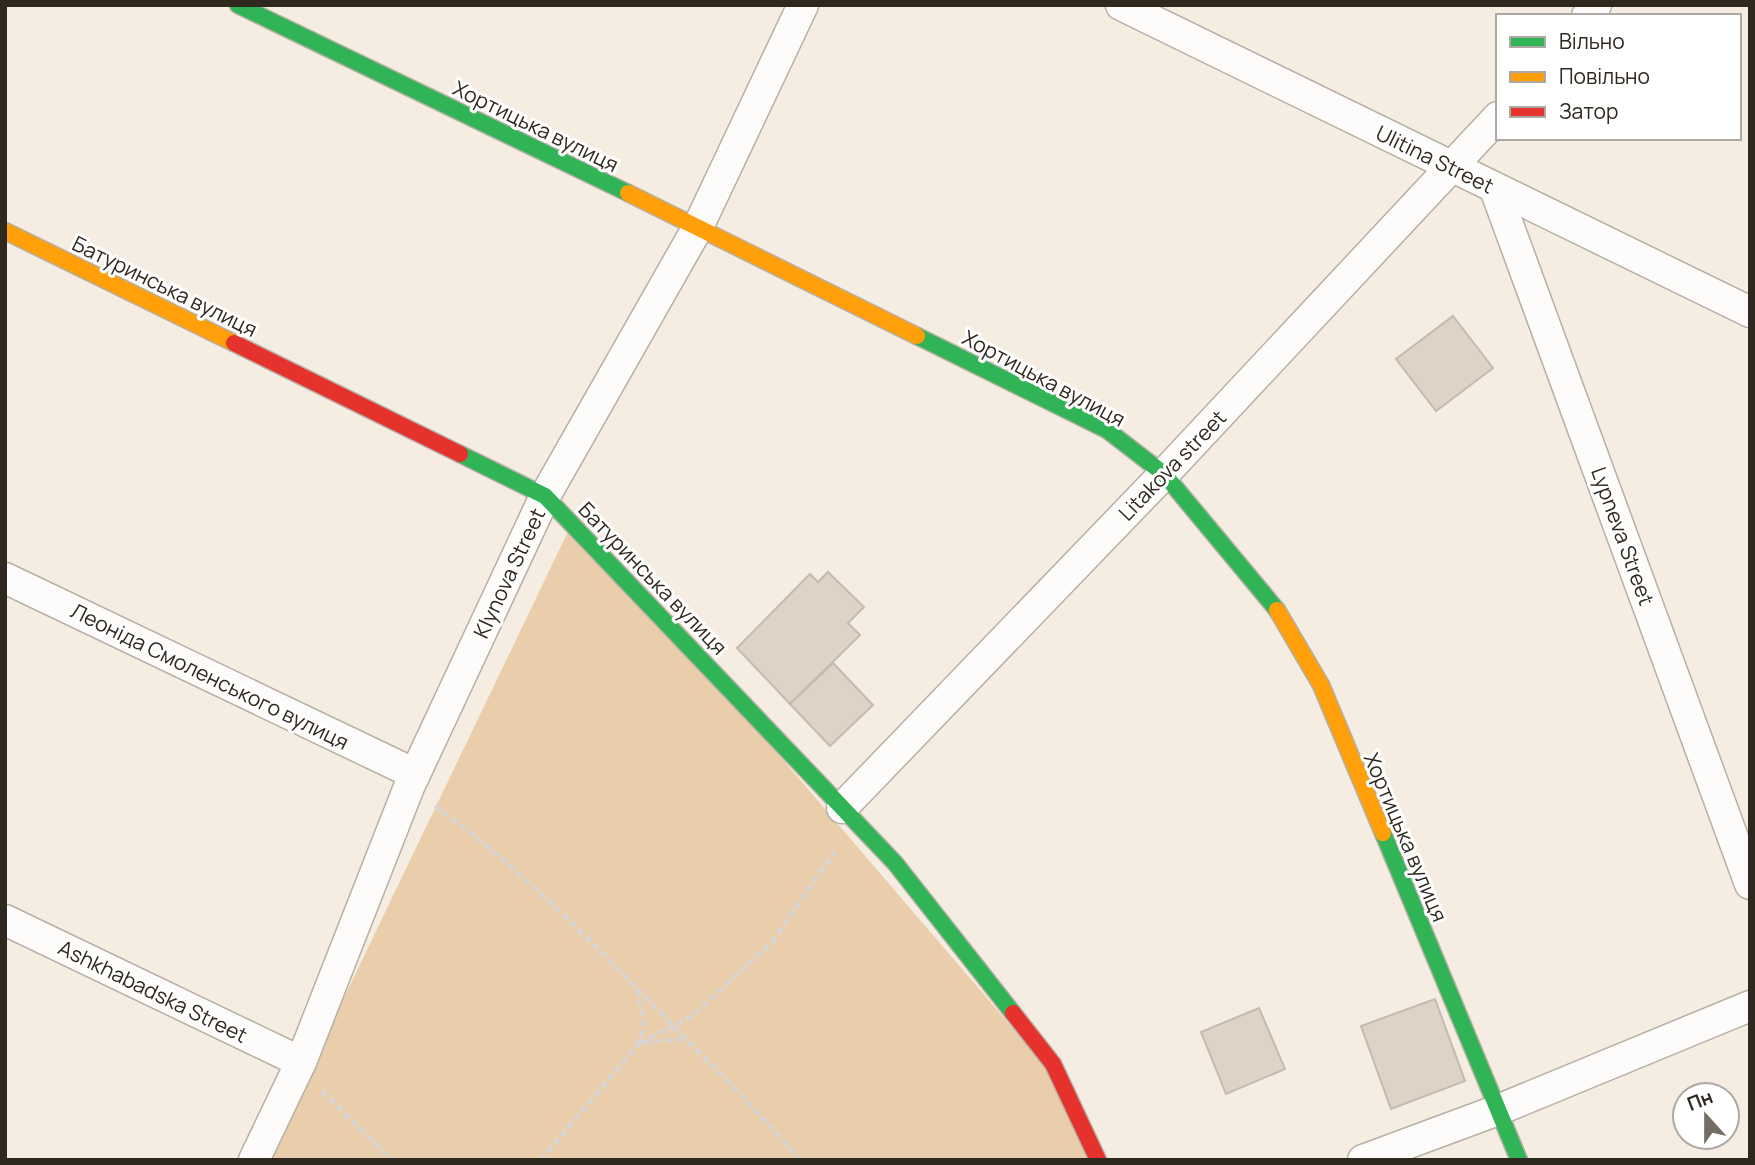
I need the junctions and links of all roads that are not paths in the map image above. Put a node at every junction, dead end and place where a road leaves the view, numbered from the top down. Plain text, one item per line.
1 (238, 5) edge
2 (803, 5) edge
3 (1121, 5) edge
4 (1496, 119) edge
5 (1453, 168) junction
6 (1495, 189) junction
7 (698, 227) junction
8 (5, 232) edge
9 (1750, 312) edge
10 (1164, 474) junction
11 (545, 496) junction
12 (5, 578) edge
13 (412, 780) junction
14 (848, 814) junction
15 (1750, 884) edge
16 (5, 920) edge
17 (1750, 1006) edge
18 (301, 1062) junction
19 (1498, 1110) junction
20 (254, 1160) edge
21 (1098, 1160) edge
22 (1363, 1160) edge
23 (1519, 1160) edge

1 - 7 street, Хортицька вулиця
2 - 7 street, Klynova Street
3 - 5 street, Ulitina Street
4 - 5 street, Litakova street
5 - 6 street, Ulitina Street
5 - 10 street, Litakova street
6 - 9 street, Ulitina Street
6 - 15 street, Lypneva Street
7 - 10 street, Хортицька вулиця
7 - 11 street, Klynova Street
8 - 11 street, Батуринська вулиця
10 - 14 street, Litakova street
10 - 19 street, Хортицька вулиця
11 - 13 street, Klynova Street
11 - 14 street, Батуринська вулиця
12 - 13 street, Леоніда Смоленського вулиця
13 - 18 street, Klynova Street
14 - 21 street, Батуринська вулиця
16 - 18 street, Ashkhabadska Street
17 - 19 street
18 - 20 street, Klynova Street
19 - 22 street
19 - 23 street, Хортицька вулиця

